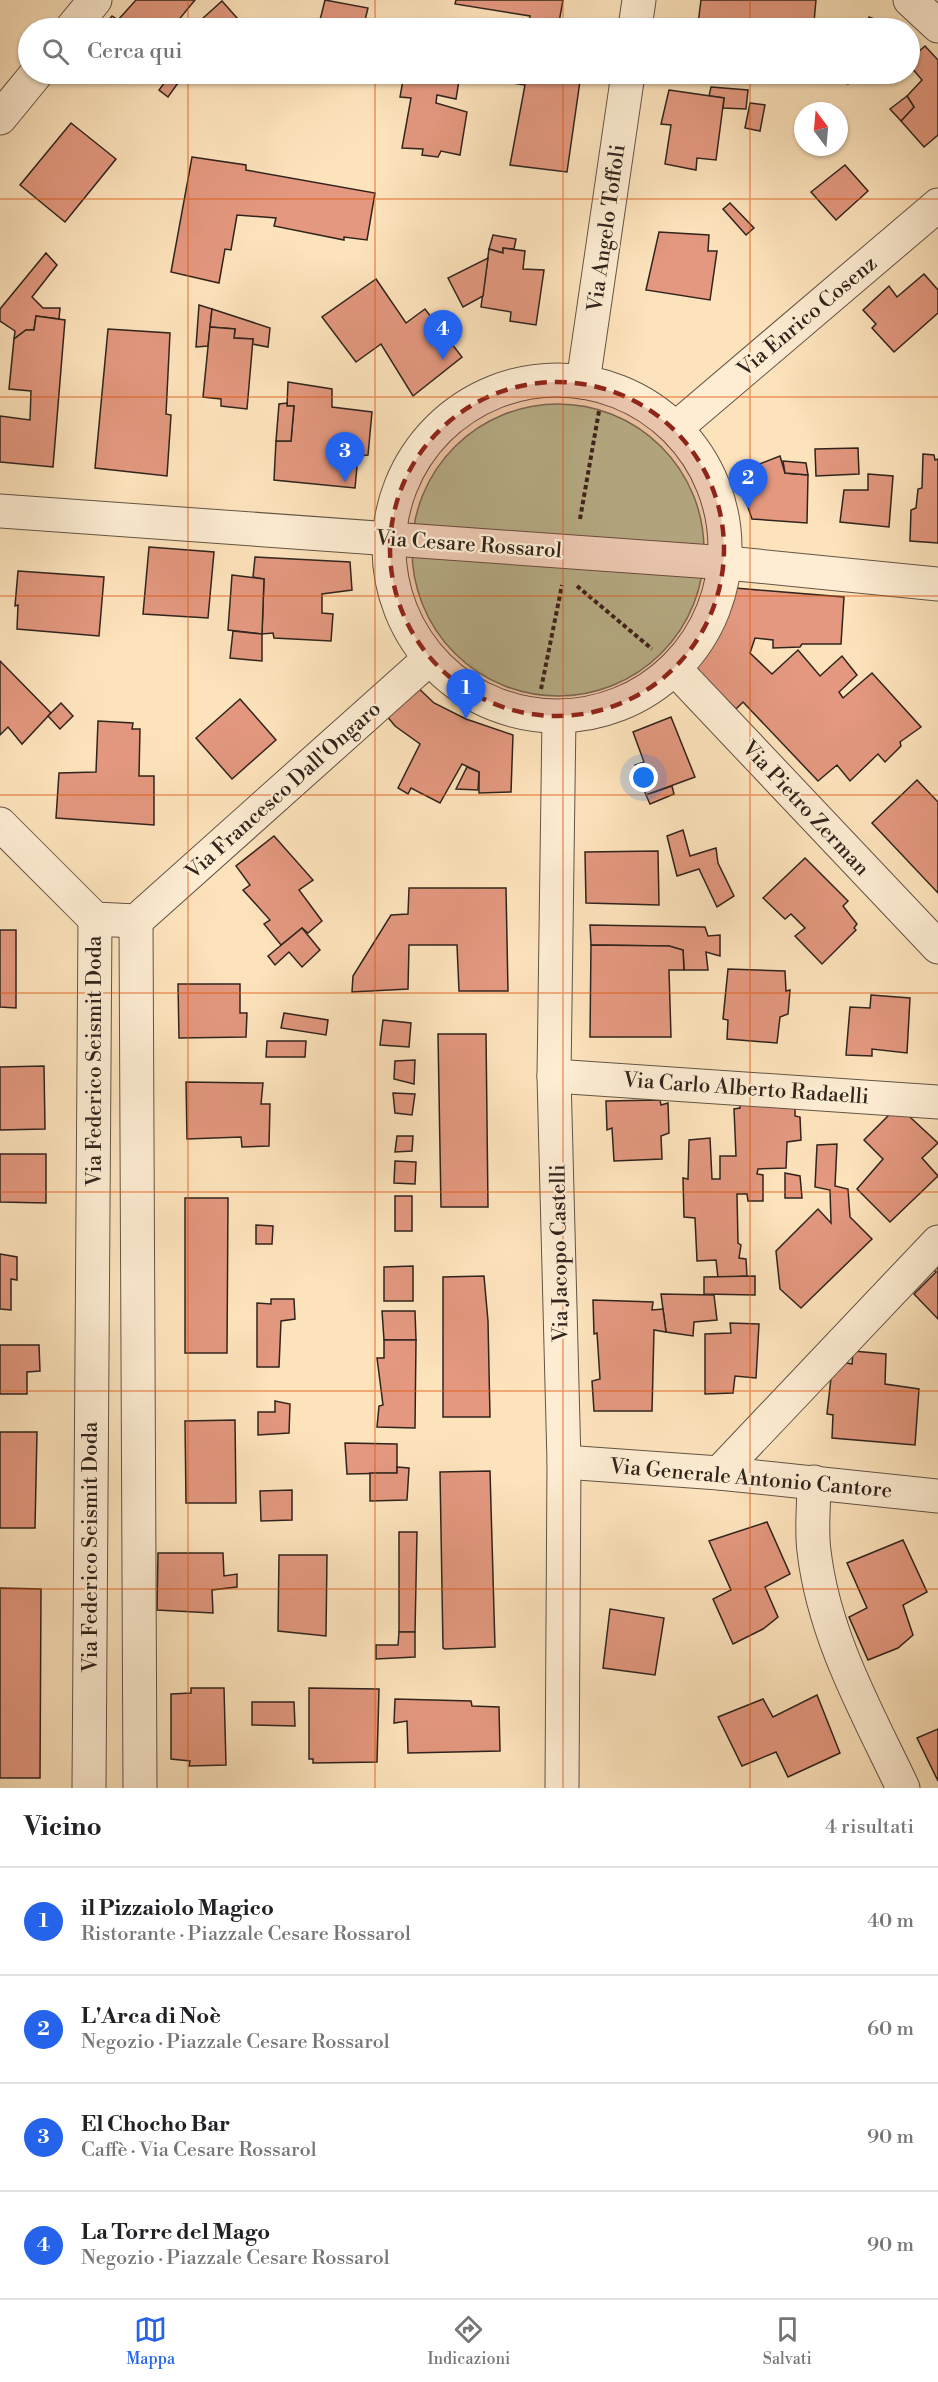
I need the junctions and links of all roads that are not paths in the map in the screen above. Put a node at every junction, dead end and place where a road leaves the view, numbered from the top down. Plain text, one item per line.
1 (95, 0) edge
2 (639, 0) edge
3 (910, 0) edge
4 (80, 18) edge
5 (636, 18) edge
6 (938, 26) edge
7 (28, 84) edge
8 (627, 84) edge
9 (0, 118) edge
10 (938, 205) edge
11 (596, 385) junction
12 (676, 428) junction
13 (0, 511) edge
14 (389, 538) junction
15 (727, 563) junction
16 (938, 584) edge
17 (429, 659) junction
18 (675, 669) junction
19 (547, 715) junction
20 (0, 824) edge
21 (95, 919) junction
22 (136, 921) junction
23 (938, 947) edge
24 (554, 1076) junction
25 (938, 1102) edge
26 (938, 1242) edge
27 (564, 1462) junction
28 (719, 1473) junction
29 (814, 1482) junction
30 (938, 1496) edge
31 (89, 1788) edge
32 (140, 1788) edge
33 (562, 1788) edge
34 (903, 1788) edge

1 - 4 street
2 - 5 street
3 - 6 street
7 - 9 street
8 - 11 street, Via Angelo Toffoli
10 - 12 street, Via Enrico Cosenz
11 - 12 street
11 - 14 street
12 - 15 street
13 - 14 street, Via Cesare Rossarol
14 - 15 street, Via Cesare Rossarol
14 - 17 street
15 - 16 street, Via Cesare Rossarol
15 - 18 street
17 - 19 street
17 - 22 street, Via Francesco Dall'Ongaro
18 - 19 street
18 - 23 street, Via Pietro Zerman
19 - 24 street, Via Jacopo Castelli
20 - 21 street
21 - 22 street, Via Federico Seismit Doda
21 - 31 street, Via Federico Seismit Doda
22 - 32 street, Via Federico Seismit Doda
24 - 25 street, Via Carlo Alberto Radaelli
24 - 27 street, Via Jacopo Castelli
26 - 28 street
27 - 28 street, Via Generale Antonio Cantore
27 - 33 street, Via Jacopo Castelli
28 - 29 street, Via Generale Antonio Cantore
29 - 30 street, Via Generale Antonio Cantore
29 - 34 street

